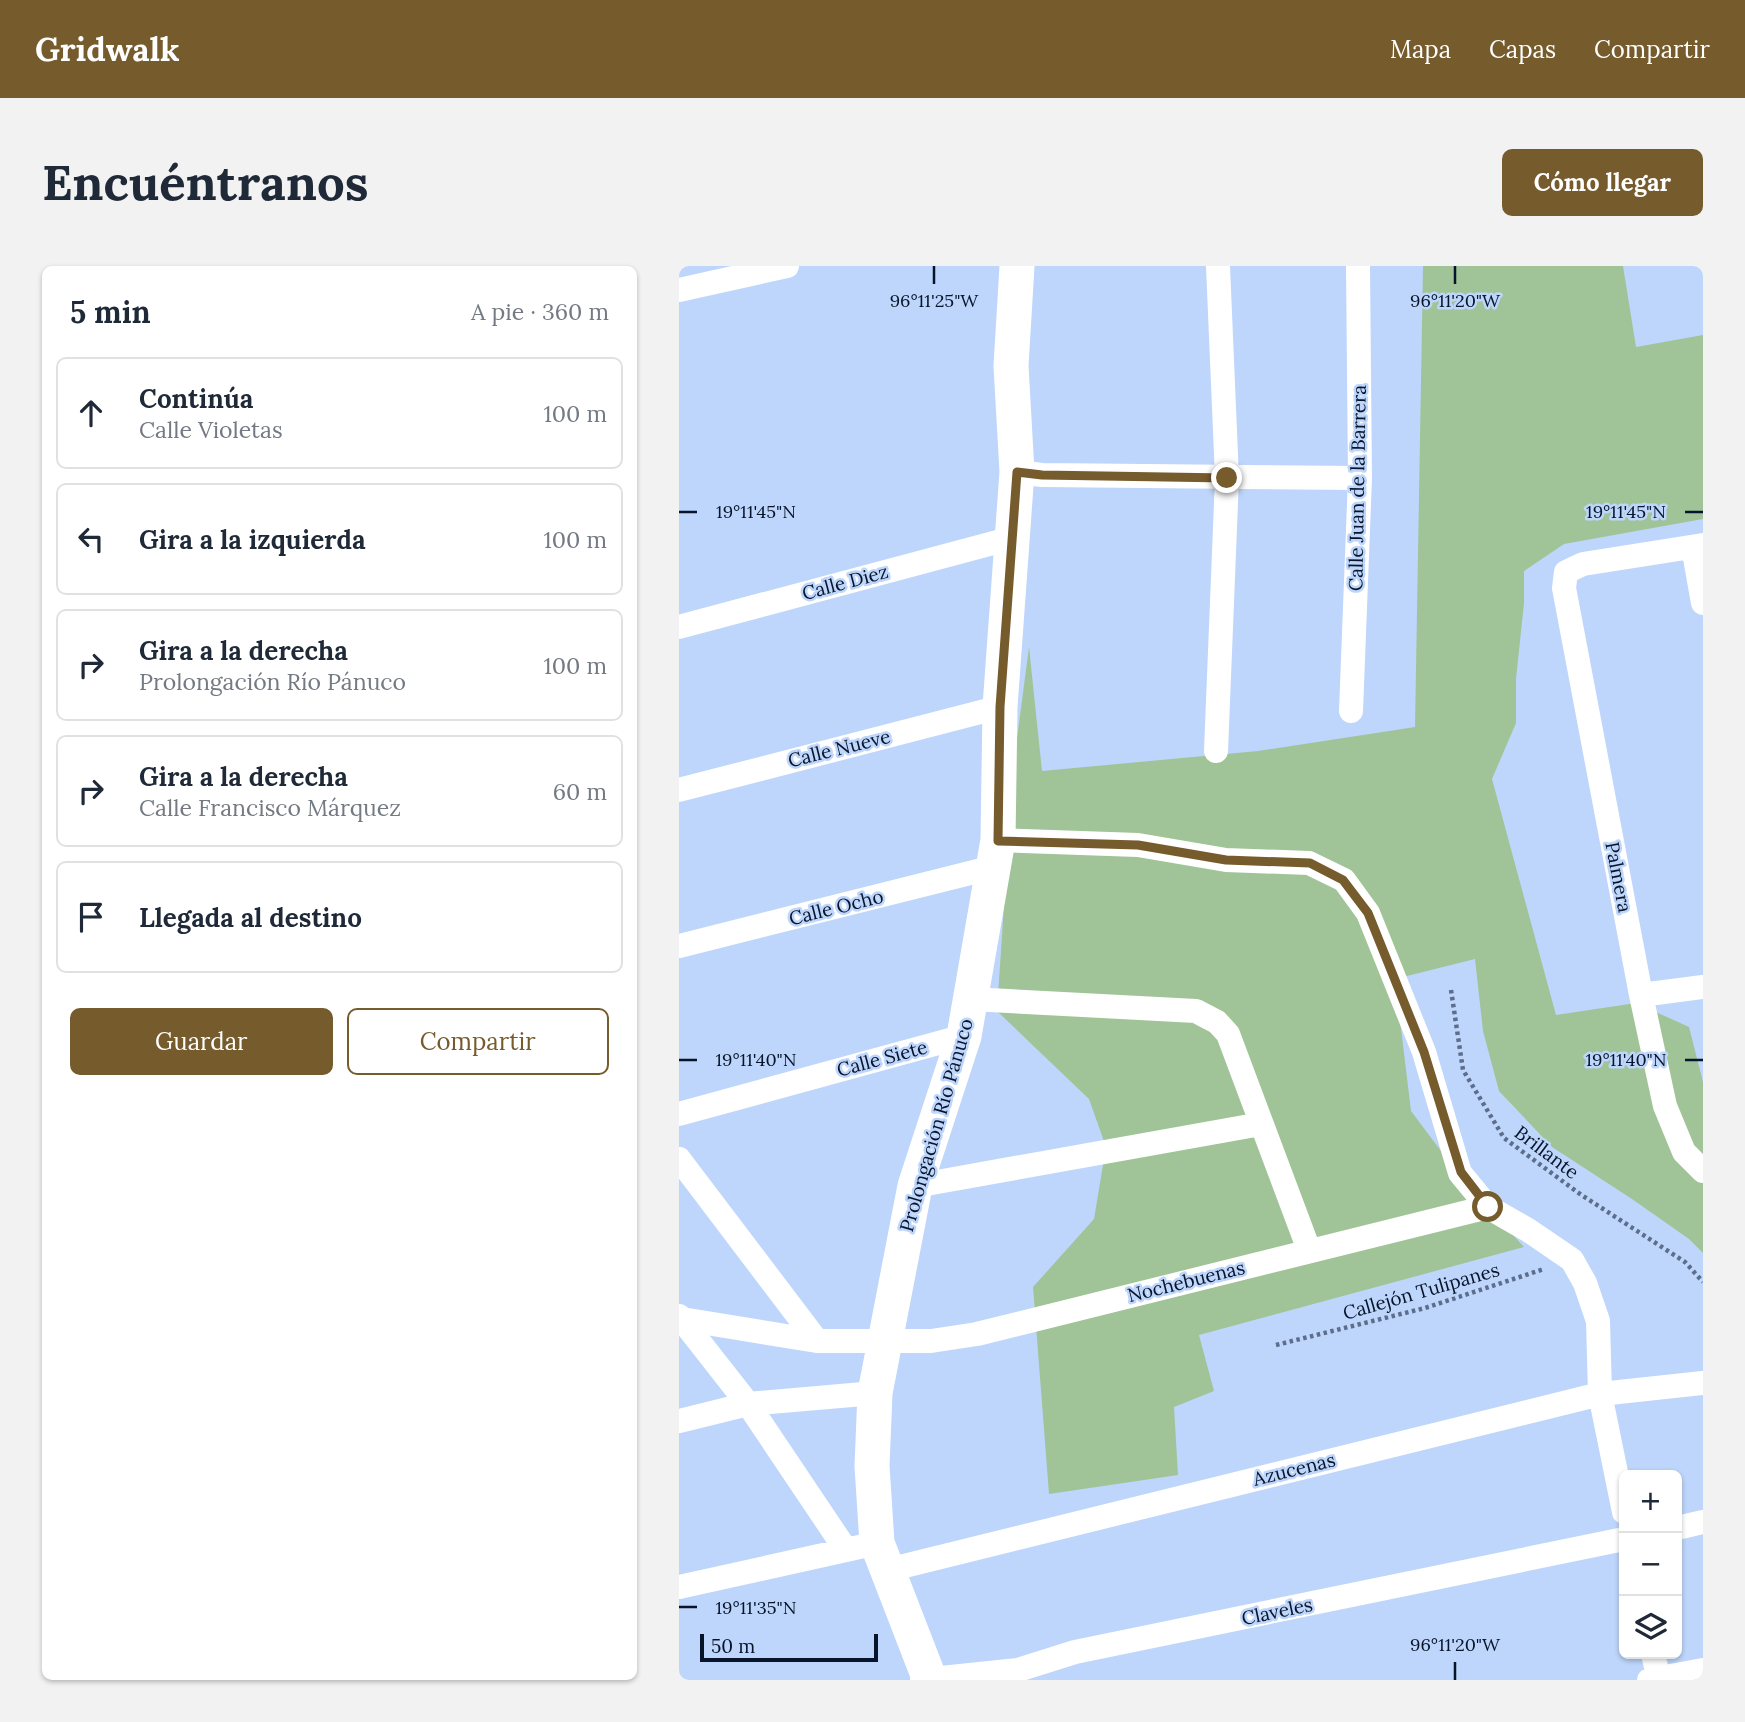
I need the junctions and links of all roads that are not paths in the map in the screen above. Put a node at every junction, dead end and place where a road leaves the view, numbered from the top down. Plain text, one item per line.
1 (787, 266) edge
2 (1017, 266) edge
3 (1218, 266) edge
4 (1357, 266) edge
5 (679, 290) edge
6 (1017, 472) junction
7 (1227, 478) junction
8 (1360, 478) junction
9 (1012, 538) junction
10 (1698, 546) edge
11 (1703, 603) edge
12 (679, 627) edge
13 (1000, 707) junction
14 (1351, 711) dead end
15 (1216, 751) dead end
16 (679, 790) edge
17 (996, 854) junction
18 (679, 946) edge
19 (1703, 987) edge
20 (1641, 996) junction
21 (970, 999) junction
22 (964, 1036) junction
23 (679, 1114) edge
24 (1261, 1124) junction
25 (679, 1159) edge
26 (1703, 1171) edge
27 (915, 1186) junction
28 (1488, 1207) junction
29 (1309, 1250) junction
30 (680, 1318) edge
31 (817, 1341) junction
32 (883, 1342) junction
33 (1703, 1383) edge
34 (875, 1394) junction
35 (1600, 1394) junction
36 (748, 1404) junction
37 (679, 1421) edge
38 (1619, 1487) edge
39 (1703, 1522) edge
40 (1682, 1527) edge
41 (1619, 1540) edge
42 (870, 1554) junction
43 (679, 1587) edge
44 (1653, 1659) edge
45 (1703, 1670) edge
46 (1021, 1675) edge
47 (927, 1679) edge
48 (1655, 1679) edge

1 - 5 street
2 - 6 street, Prolongación Río Pánuco
3 - 7 street
4 - 8 street, Calle Juan de la Barrera
6 - 7 street
6 - 9 street, Prolongación Río Pánuco
7 - 8 street
7 - 15 street
8 - 14 street, Calle Juan de la Barrera
9 - 12 street, Calle Diez
9 - 13 street, Prolongación Río Pánuco
10 - 11 street
10 - 20 street, Palmera
13 - 16 street, Calle Nueve
13 - 17 street, Prolongación Río Pánuco
17 - 18 street, Calle Ocho
17 - 21 street, Prolongación Río Pánuco
17 - 28 street, Calle Ocho
19 - 20 street
20 - 26 street, Palmera
21 - 22 street, Prolongación Río Pánuco
21 - 24 street
22 - 23 street, Calle Siete
22 - 27 street, Prolongación Río Pánuco
24 - 27 street
24 - 29 street
25 - 31 street
27 - 32 street, Prolongación Río Pánuco
28 - 29 street, Nochebuenas
28 - 35 street
29 - 32 street, Nochebuenas
30 - 31 street, Nochebuenas
30 - 36 street
31 - 32 street, Nochebuenas
32 - 34 street, Prolongación Río Pánuco
33 - 35 street, Azucenas
34 - 36 street
34 - 42 street, Prolongación Río Pánuco
35 - 38 street
35 - 42 street, Azucenas
36 - 37 street
36 - 42 street
39 - 40 street
41 - 46 street, Claveles
42 - 43 street, Azucenas
42 - 47 street, Prolongación Río Pánuco
44 - 48 street
45 - 48 street
46 - 47 street, Claveles

